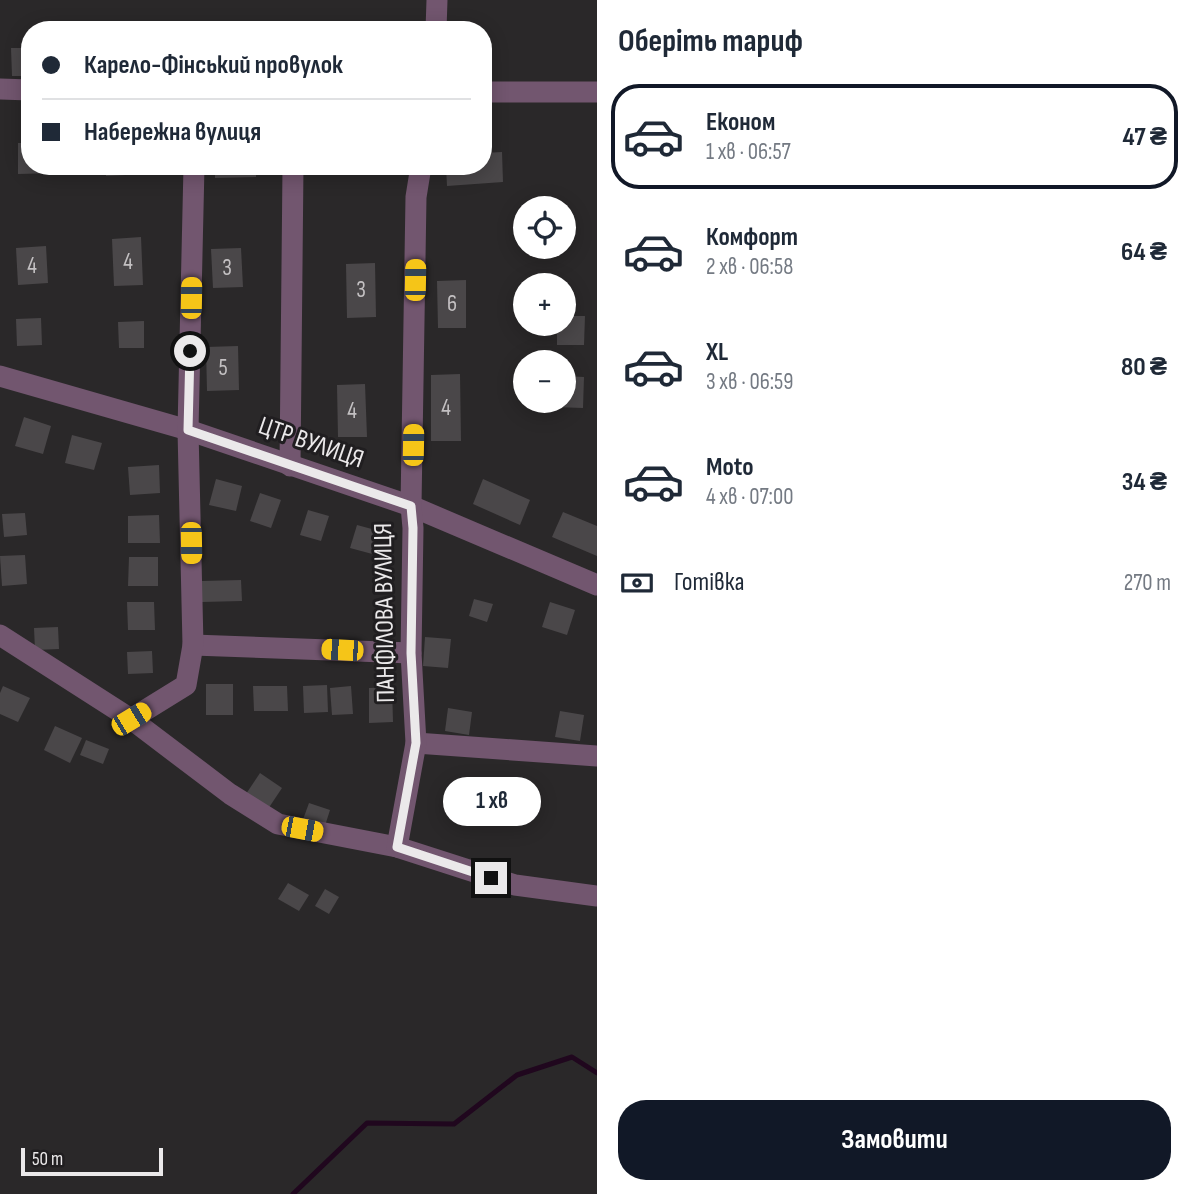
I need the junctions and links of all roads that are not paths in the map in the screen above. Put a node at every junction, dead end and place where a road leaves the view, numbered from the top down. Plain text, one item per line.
1 (437, 0) edge
2 (436, 21) edge
3 (0, 89) edge
4 (21, 90) edge
5 (492, 92) edge
6 (597, 92) edge
7 (194, 175) edge
8 (293, 175) edge
9 (420, 175) edge
10 (0, 376) edge
11 (188, 430) junction
12 (290, 466) junction
13 (411, 506) junction
14 (597, 586) edge
15 (0, 635) edge
16 (193, 645) junction
17 (411, 653) junction
18 (131, 719) junction
19 (416, 743) junction
20 (597, 755) edge
21 (397, 847) junction
22 (597, 896) edge

1 - 2 street
3 - 4 street
5 - 6 street
7 - 11 street
8 - 12 street
9 - 13 street, ПАНФІЛОВА ВУЛИЦЯ
10 - 11 street, ЦТР ВУЛИЦЯ
11 - 12 street, ЦТР ВУЛИЦЯ
11 - 16 street
12 - 13 street, ЦТР ВУЛИЦЯ
13 - 14 street, ЦТР ВУЛИЦЯ
13 - 17 street, ПАНФІЛОВА ВУЛИЦЯ
15 - 18 street
16 - 17 street
16 - 18 street
17 - 19 street, ПАНФІЛОВА ВУЛИЦЯ
18 - 21 street
19 - 20 street
19 - 21 street, ПАНФІЛОВА ВУЛИЦЯ
21 - 22 street

